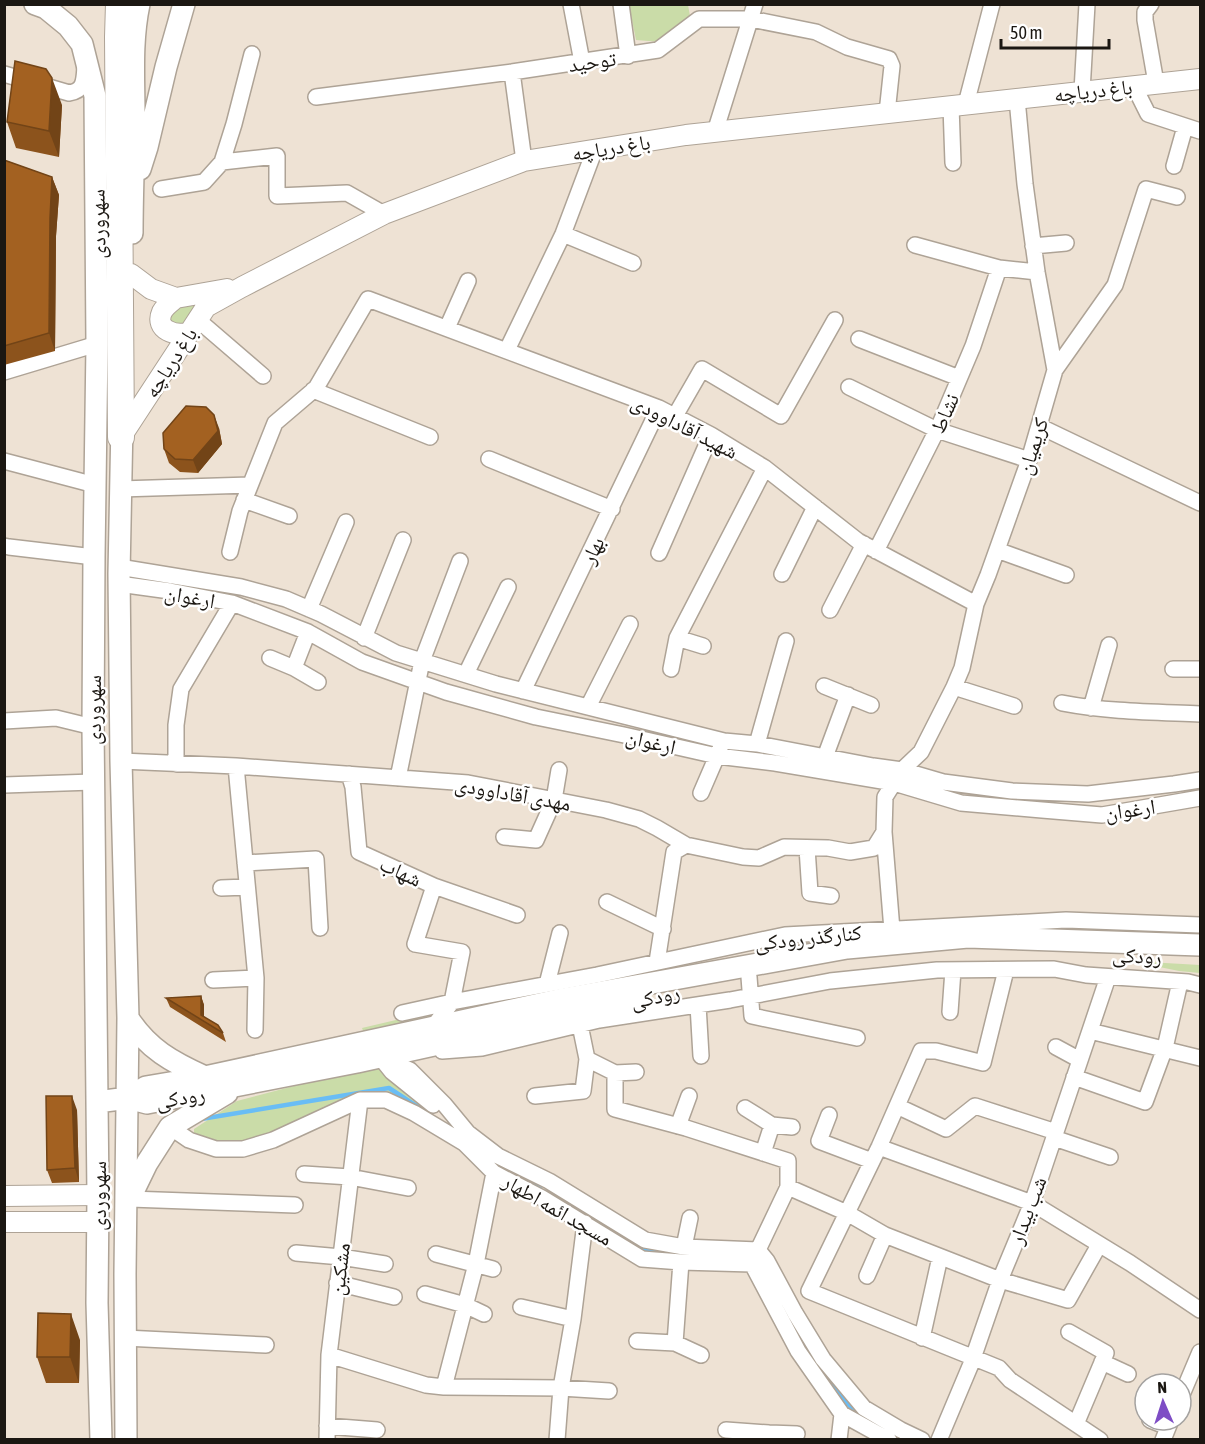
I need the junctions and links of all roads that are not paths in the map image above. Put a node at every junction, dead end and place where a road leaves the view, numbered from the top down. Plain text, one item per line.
1 (35, 4) edge
2 (119, 4) edge
3 (139, 4) edge
4 (184, 4) edge
5 (571, 4) edge
6 (621, 4) edge
7 (992, 4) edge
8 (1087, 4) edge
9 (1151, 4) edge
10 (697, 12) edge
11 (753, 12) edge
12 (252, 54) dead end
13 (628, 56) junction
14 (86, 60) junction
15 (582, 62) junction
16 (512, 72) junction
17 (4, 74) edge
18 (1200, 79) edge
19 (1156, 83) junction
20 (1134, 86) junction
21 (1082, 91) junction
22 (316, 97) dead end
23 (1017, 99) junction
24 (958, 105) junction
25 (887, 113) junction
26 (1185, 127) junction
27 (1200, 131) edge
28 (715, 132) junction
29 (595, 149) junction
30 (524, 161) junction
31 (222, 162) junction
32 (953, 163) dead end
33 (1174, 166) dead end
34 (132, 189) junction
35 (161, 189) dead end
36 (1177, 197) dead end
37 (384, 214) junction
38 (563, 234) junction
39 (1066, 243) dead end
40 (915, 245) dead end
41 (1033, 246) junction
42 (633, 263) dead end
43 (999, 268) junction
44 (1037, 272) junction
45 (131, 274) junction
46 (468, 281) dead end
47 (242, 287) junction
48 (176, 298) junction
49 (835, 320) dead end
50 (194, 326) junction
51 (447, 328) junction
52 (859, 339) dead end
53 (97, 344) junction
54 (507, 351) junction
55 (1055, 370) junction
56 (4, 372) edge
57 (263, 376) dead end
58 (959, 378) junction
59 (849, 387) dead end
60 (313, 390) junction
61 (659, 408) junction
62 (675, 416) junction
63 (1039, 426) junction
64 (937, 430) junction
65 (711, 435) junction
66 (121, 437) junction
67 (430, 437) dead end
68 (489, 459) dead end
69 (1029, 460) junction
70 (4, 461) edge
71 (765, 468) junction
72 (95, 485) junction
73 (250, 485) junction
74 (120, 489) junction
75 (244, 500) junction
76 (1200, 503) edge
77 (815, 507) junction
78 (612, 509) junction
79 (289, 516) dead end
80 (346, 522) dead end
81 (404, 540) dead end
82 (4, 546) edge
83 (870, 548) junction
84 (997, 550) junction
85 (230, 552) dead end
86 (659, 554) dead end
87 (94, 557) junction
88 (460, 561) dead end
89 (782, 574) dead end
90 (119, 575) junction
91 (1066, 575) dead end
92 (508, 587) dead end
93 (232, 603) junction
94 (976, 604) junction
95 (309, 609) junction
96 (830, 610) dead end
97 (630, 624) dead end
98 (308, 632) junction
99 (364, 638) junction
100 (677, 638) junction
101 (786, 641) dead end
102 (1109, 645) dead end
103 (703, 646) dead end
104 (270, 658) dead end
105 (422, 662) junction
106 (294, 668) junction
107 (671, 669) dead end
108 (1173, 669) dead end
109 (1200, 669) edge
110 (466, 674) junction
111 (418, 681) junction
112 (318, 682) dead end
113 (824, 686) dead end
114 (954, 687) junction
115 (523, 692) junction
116 (848, 695) junction
117 (1062, 703) dead end
118 (871, 705) dead end
119 (1014, 706) dead end
120 (588, 707) junction
121 (1092, 708) junction
122 (1200, 714) edge
123 (4, 721) edge
124 (93, 727) junction
125 (724, 741) junction
126 (757, 744) junction
127 (717, 756) junction
128 (778, 756) junction
129 (825, 758) junction
130 (121, 761) junction
131 (176, 764) junction
132 (237, 766) junction
133 (559, 770) dead end
134 (348, 774) junction
135 (898, 777) junction
136 (398, 778) junction
137 (1200, 780) edge
138 (93, 782) junction
139 (4, 785) edge
140 (1114, 791) junction
141 (701, 793) dead end
142 (1200, 798) edge
143 (554, 800) junction
144 (1118, 812) junction
145 (884, 832) junction
146 (504, 837) dead end
147 (686, 845) junction
148 (807, 848) junction
149 (245, 863) junction
150 (434, 886) junction
151 (247, 887) junction
152 (221, 888) dead end
153 (831, 896) dead end
154 (607, 902) dead end
155 (517, 915) dead end
156 (1200, 925) edge
157 (320, 928) dead end
158 (663, 929) junction
159 (892, 930) junction
160 (560, 933) dead end
161 (1200, 945) edge
162 (1200, 959) edge
163 (657, 962) junction
164 (953, 970) junction
165 (1006, 970) junction
166 (1108, 977) junction
167 (256, 978) junction
168 (213, 980) dead end
169 (1180, 982) junction
170 (547, 984) junction
171 (1200, 985) edge
172 (750, 986) junction
173 (452, 1002) junction
174 (698, 1005) junction
175 (950, 1012) dead end
176 (402, 1013) dead end
177 (128, 1018) junction
178 (580, 1025) junction
179 (433, 1027) junction
180 (255, 1030) dead end
181 (1090, 1030) junction
182 (857, 1038) dead end
183 (1056, 1047) dead end
184 (376, 1048) junction
185 (1165, 1048) junction
186 (701, 1056) dead end
187 (1200, 1058) edge
188 (588, 1059) junction
189 (1080, 1060) junction
190 (636, 1071) dead end
191 (615, 1073) junction
192 (204, 1077) junction
193 (1074, 1077) junction
194 (238, 1086) junction
195 (535, 1096) dead end
196 (689, 1096) dead end
197 (128, 1098) junction
198 (360, 1100) junction
199 (97, 1102) junction
200 (897, 1106) junction
201 (745, 1108) dead end
202 (829, 1115) dead end
203 (772, 1125) junction
204 (678, 1126) junction
205 (170, 1127) junction
206 (792, 1127) dead end
207 (1055, 1135) junction
208 (466, 1138) junction
209 (879, 1147) junction
210 (763, 1153) junction
211 (1110, 1157) dead end
212 (872, 1161) junction
213 (494, 1173) junction
214 (304, 1174) dead end
215 (350, 1177) junction
216 (788, 1187) junction
217 (408, 1188) dead end
218 (98, 1195) junction
219 (4, 1196) edge
220 (1032, 1203) junction
221 (295, 1205) dead end
222 (128, 1208) junction
223 (847, 1213) junction
224 (690, 1218) dead end
225 (4, 1222) edge
226 (98, 1222) junction
227 (585, 1223) junction
228 (885, 1236) junction
229 (1099, 1245) junction
230 (758, 1250) junction
231 (296, 1253) dead end
232 (436, 1254) dead end
233 (683, 1255) junction
234 (341, 1257) junction
235 (940, 1257) junction
236 (385, 1264) dead end
237 (476, 1264) junction
238 (493, 1269) dead end
239 (867, 1276) dead end
240 (1000, 1280) junction
241 (338, 1284) junction
242 (425, 1294) dead end
243 (394, 1297) dead end
244 (465, 1305) junction
245 (520, 1307) dead end
246 (1200, 1310) edge
247 (484, 1314) dead end
248 (573, 1319) junction
249 (1069, 1332) dead end
250 (124, 1338) junction
251 (922, 1338) junction
252 (637, 1341) dead end
253 (675, 1343) junction
254 (266, 1345) dead end
255 (1200, 1352) edge
256 (329, 1355) junction
257 (701, 1355) dead end
258 (973, 1358) junction
259 (1102, 1362) junction
260 (1192, 1372) edge
261 (1128, 1374) dead end
262 (444, 1387) junction
263 (561, 1388) junction
264 (609, 1391) dead end
265 (842, 1414) junction
266 (1076, 1424) junction
267 (377, 1430) dead end
268 (726, 1430) dead end
269 (327, 1433) edge
270 (797, 1434) dead end
271 (898, 1435) edge
272 (769, 1436) edge
273 (100, 1440) edge
274 (126, 1440) edge
275 (557, 1440) edge
276 (839, 1440) edge
277 (922, 1440) edge
278 (939, 1440) edge
279 (1100, 1440) edge

1 - 14 main road, سهروردی
2 - 66 highway
3 - 34 main road, سهروردی
4 - 34 main road
5 - 15 street
6 - 13 street
7 - 24 street
8 - 21 street
9 - 19 street
10 - 11 street, توحید
10 - 13 street, توحید
11 - 25 street, توحید
11 - 28 street
12 - 31 street
13 - 15 street, توحید
14 - 17 street
14 - 53 main road, سهروردی
15 - 16 street, توحید
16 - 22 street, توحید
16 - 30 street
18 - 19 street, باغ دریاچه
19 - 20 street, باغ دریاچه
20 - 21 street, باغ دریاچه
20 - 26 street
21 - 23 street, باغ دریاچه
23 - 24 street, باغ دریاچه
23 - 41 street, کریمیان
24 - 25 street, باغ دریاچه
24 - 32 street
25 - 28 street, باغ دریاچه
26 - 27 street
26 - 33 street
28 - 29 street, باغ دریاچه
29 - 30 street, باغ دریاچه
29 - 38 street
30 - 37 street, باغ دریاچه
31 - 35 street
31 - 37 street
34 - 45 main road, سهروردی
36 - 55 street
37 - 47 street, باغ دریاچه
38 - 42 street
38 - 54 street
39 - 41 street
40 - 43 street
41 - 44 street, کریمیان
43 - 44 street
43 - 58 street, نشاط
44 - 55 street, کریمیان
45 - 48 street
45 - 66 main road, سهروردی
46 - 51 street
47 - 48 street
47 - 50 street, باغ دریاچه
48 - 50 street
49 - 62 street
50 - 57 street
50 - 66 street, باغ دریاچه
51 - 54 street, شهید آقاداوودی
51 - 60 street, شهید آقاداوودی
52 - 58 street
53 - 56 street
53 - 72 main road, سهروردی
54 - 61 street, شهید آقاداوودی
55 - 63 street, کریمیان
58 - 64 street, نشاط
59 - 64 street
60 - 67 street
60 - 73 street
61 - 62 street, شهید آقاداوودی
61 - 78 street, بهار
62 - 65 street, شهید آقاداوودی
63 - 69 street, کریمیان
63 - 76 street
64 - 69 street
64 - 83 street, نشاط
65 - 71 street, شهید آقاداوودی
65 - 86 street
66 - 74 main road, سهروردی
68 - 78 street
69 - 84 street, کریمیان
70 - 72 street
71 - 77 street, شهید آقاداوودی
71 - 100 street
72 - 87 main road, سهروردی
73 - 74 street
73 - 75 street
74 - 90 main road, سهروردی
75 - 79 street
75 - 85 street
77 - 83 street, شهید آقاداوودی
77 - 89 street
78 - 115 street, بهار
80 - 95 street
81 - 99 street
82 - 87 street
83 - 94 street, شهید آقاداوودی
83 - 96 street, نشاط
84 - 91 street
84 - 94 street, کریمیان
87 - 124 main road, سهروردی
88 - 105 street
90 - 93 street, ارغوان
90 - 95 street, ارغوان
90 - 130 main road, سهروردی
92 - 110 street
93 - 98 street, ارغوان
93 - 131 street
94 - 114 street, کریمیان
95 - 99 street, ارغوان
97 - 120 street
98 - 106 street
98 - 111 street, ارغوان
99 - 105 street, ارغوان
100 - 103 street
100 - 107 street
101 - 126 street
102 - 121 street
104 - 106 street
105 - 110 street, ارغوان
105 - 111 street
106 - 112 street
108 - 109 street
110 - 115 street, ارغوان
111 - 127 street, ارغوان
111 - 136 street
113 - 116 street
114 - 119 street
114 - 135 street, کریمیان
115 - 120 street, ارغوان
116 - 118 street
116 - 129 street
117 - 121 street
120 - 125 street, ارغوان
121 - 122 street
123 - 124 street
124 - 138 main road, سهروردی
125 - 126 street, ارغوان
125 - 127 street
126 - 128 street, ارغوان
127 - 128 street, ارغوان
127 - 141 street
128 - 129 street, ارغوان
128 - 135 street, ارغوان
129 - 135 street, ارغوان
130 - 131 street, مهدی آقاداوودی
130 - 177 main road, سهروردی
131 - 132 street, مهدی آقاداوودی
132 - 134 street, مهدی آقاداوودی
132 - 149 street
133 - 143 street
134 - 136 street, مهدی آقاداوودی
134 - 150 street, شهاب
135 - 140 street, ارغوان
135 - 144 street, ارغوان
135 - 145 street
136 - 143 street, مهدی آقاداوودی
137 - 140 street, ارغوان
138 - 139 street
138 - 199 main road, سهروردی
140 - 144 street
142 - 144 street, ارغوان
143 - 146 street
143 - 147 street, مهدی آقاداوودی
145 - 148 street, مهدی آقاداوودی
145 - 159 street
147 - 148 street, مهدی آقاداوودی
147 - 158 street
148 - 153 street
149 - 151 street
149 - 157 street
150 - 155 street
150 - 173 street, شهاب
151 - 152 street
151 - 167 street
154 - 158 street
156 - 159 street, کنارگذر رودکی
158 - 163 street
159 - 163 street, کنارگذر رودکی
160 - 170 street
161 - 179 main road, رودکی
162 - 172 main road, رودکی
163 - 170 street, کنارگذر رودکی
164 - 165 street
164 - 172 street
164 - 175 street
165 - 166 street
165 - 200 street
166 - 169 street
166 - 181 street, شب بیدار
167 - 168 street
167 - 180 street
169 - 171 street
169 - 185 street
170 - 173 street, کنارگذر رودکی
172 - 174 street
172 - 182 street
172 - 184 main road, رودکی
173 - 176 street, کنارگذر رودکی
173 - 179 street
174 - 178 street
174 - 186 street
177 - 192 main road
177 - 197 main road, سهروردی
178 - 184 street
178 - 188 street
179 - 184 main road, رودکی
181 - 185 street
181 - 189 street, شب بیدار
183 - 189 street
184 - 192 main road, رودکی
184 - 194 main road, رودکی
184 - 208 street, مسجد ائمه اطهار
185 - 187 street
185 - 193 street
188 - 191 street
188 - 195 street
189 - 193 street, شب بیدار
190 - 191 street
191 - 204 street
192 - 197 main road, رودکی
193 - 207 street, شب بیدار
194 - 197 main road, رودکی
194 - 205 main road
196 - 204 street
197 - 199 main road
197 - 222 main road, سهروردی
198 - 205 street, مسجد ائمه اطهار
198 - 208 street, مسجد ائمه اطهار
198 - 215 street, مشکین
199 - 218 main road, سهروردی
200 - 207 street
200 - 209 street
201 - 203 street
202 - 212 street
203 - 206 street
203 - 210 street
204 - 210 street
205 - 222 main road
207 - 211 street
207 - 220 street, شب بیدار
208 - 213 street, مسجد ائمه اطهار
208 - 233 street, مسجد ائمه اطهار
209 - 212 street
209 - 220 street
210 - 216 street
212 - 223 street
213 - 227 street, مسجد ائمه اطهار
213 - 237 street
214 - 215 street
215 - 217 street
215 - 234 street, مشکین
216 - 223 street
216 - 230 street
218 - 219 street
218 - 226 main road, سهروردی
220 - 229 street
220 - 240 street, شب بیدار
221 - 222 street
222 - 250 main road, سهروردی
223 - 228 street
223 - 251 street
224 - 233 street
225 - 226 street
226 - 273 main road, سهروردی
227 - 233 street, مسجد ائمه اطهار
227 - 248 street
228 - 235 street
228 - 239 street
229 - 240 street
229 - 246 street
230 - 233 street, مسجد ائمه اطهار
230 - 271 street, مسجد ائمه اطهار
231 - 234 street
232 - 237 street
233 - 253 street
233 - 265 street, مسجد ائمه اطهار
234 - 236 street
234 - 241 street, مشکین
235 - 240 street
235 - 251 street
237 - 238 street
237 - 244 street
240 - 258 street, شب بیدار
241 - 243 street
241 - 256 street, مشکین
242 - 244 street
244 - 247 street
244 - 262 street
245 - 248 street
248 - 263 street
249 - 259 street
250 - 254 street
250 - 274 main road, سهروردی
251 - 258 street
252 - 253 street
253 - 257 street
255 - 260 street
256 - 262 street
256 - 269 street, مشکین
258 - 266 street
258 - 278 street, شب بیدار
259 - 261 street
259 - 266 street
262 - 263 street
263 - 264 street
263 - 275 street
265 - 271 street, مسجد ائمه اطهار
265 - 276 street
266 - 279 street
267 - 269 street
268 - 272 street
270 - 272 street
271 - 277 street, مسجد ائمه اطهار

